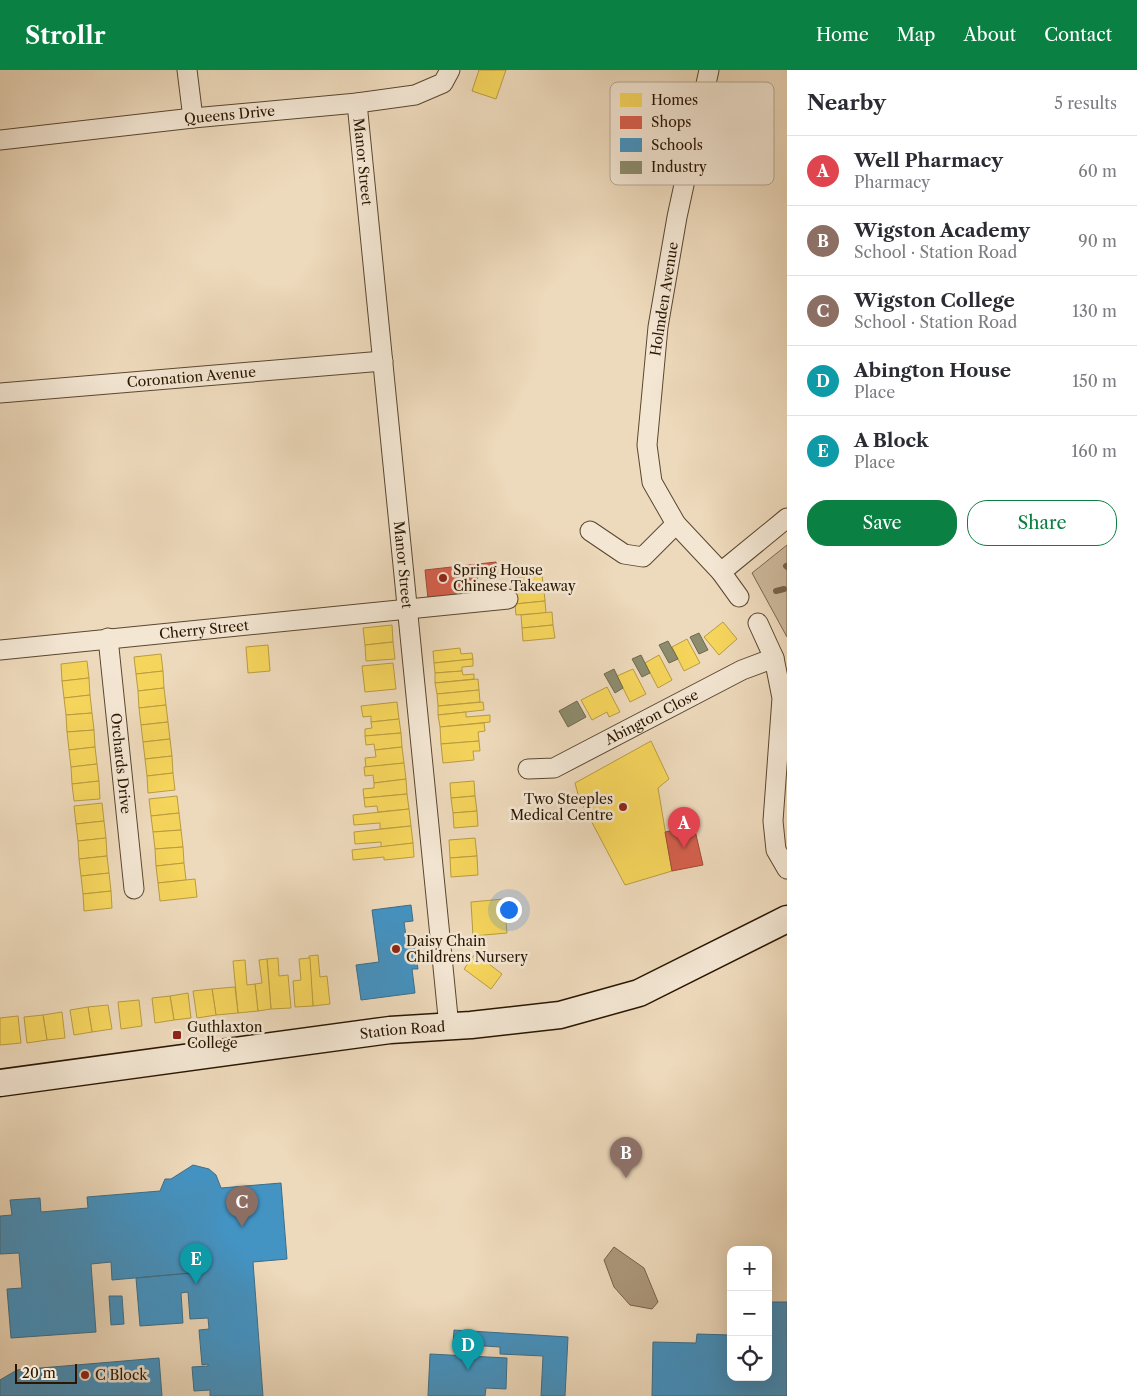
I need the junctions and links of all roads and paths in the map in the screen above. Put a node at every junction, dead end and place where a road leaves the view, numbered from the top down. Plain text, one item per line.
1 (187, 70) edge
2 (450, 70) edge
3 (358, 103) junction
4 (193, 118) junction
5 (0, 140) edge
6 (684, 185) edge
7 (383, 361) junction
8 (0, 393) edge
9 (787, 518) edge
10 (676, 524) junction
11 (590, 531) dead end
12 (722, 572) junction
13 (739, 597) dead end
14 (508, 599) dead end
15 (409, 608) junction
16 (758, 624) dead end
17 (108, 638) junction
18 (0, 650) edge
19 (774, 658) junction
20 (528, 769) dead end
21 (787, 869) edge
22 (134, 889) dead end
23 (787, 919) edge
24 (449, 1027) junction
25 (0, 1082) edge

1 - 4 street
2 - 3 street, Queens Drive
3 - 4 street, Queens Drive
3 - 7 street, Manor Street
4 - 5 street, Queens Drive
6 - 10 street, Holmden Avenue
7 - 8 street, Coronation Avenue
7 - 15 street, Manor Street
9 - 12 street
10 - 11 street
10 - 12 street, Holmden Avenue
12 - 13 street, Holmden Avenue
14 - 15 street, Cherry Street
15 - 17 street, Cherry Street
15 - 24 street, Manor Street
16 - 19 street
17 - 18 street, Cherry Street
17 - 22 street, Orchards Drive
19 - 20 street, Abington Close
19 - 21 street
23 - 24 main road, Station Road
24 - 25 main road, Station Road

